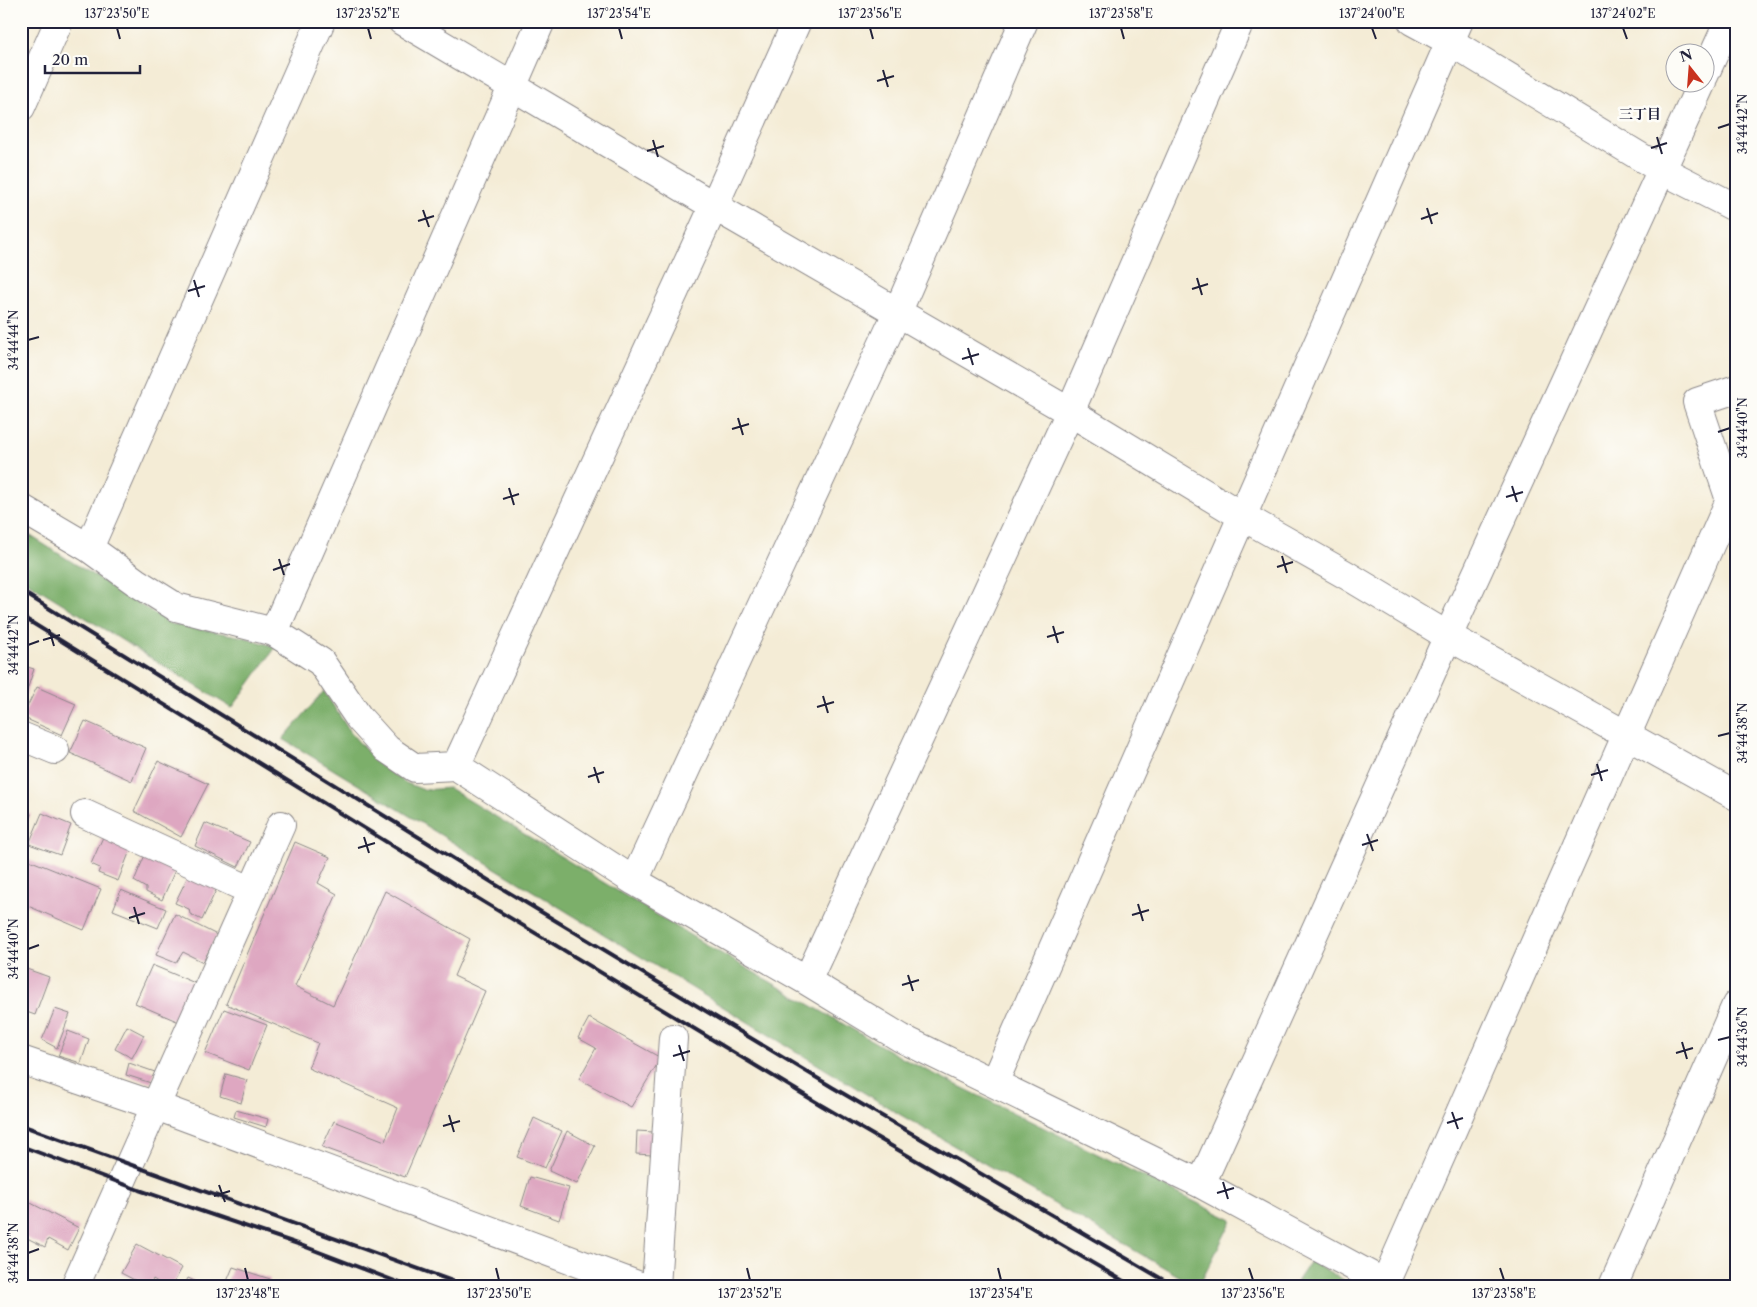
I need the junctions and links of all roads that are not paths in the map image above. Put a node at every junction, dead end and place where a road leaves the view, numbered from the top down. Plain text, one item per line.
1 (60, 21) edge
2 (321, 21) edge
3 (402, 21) edge
4 (541, 21) edge
5 (797, 21) edge
6 (1024, 21) edge
7 (1240, 21) edge
8 (1412, 21) edge
9 (1730, 21) edge
10 (1454, 31) edge
11 (1714, 55) edge
12 (512, 87) junction
13 (1697, 92) edge
14 (21, 108) edge
15 (1662, 170) junction
16 (714, 206) junction
17 (1736, 208) edge
18 (898, 311) junction
19 (1736, 389) edge
20 (1070, 412) junction
21 (1733, 499) edge
22 (21, 508) edge
23 (1242, 516) junction
24 (88, 548) junction
25 (274, 632) junction
26 (1448, 636) junction
27 (21, 736) edge
28 (1626, 736) junction
29 (55, 750) dead end
30 (456, 766) junction
31 (1736, 796) edge
32 (85, 814) dead end
33 (281, 825) dead end
34 (634, 881) junction
35 (252, 891) junction
36 (808, 981) junction
37 (1736, 1005) edge
38 (673, 1038) dead end
39 (21, 1060) edge
40 (994, 1083) junction
41 (156, 1106) junction
42 (1201, 1184) junction
43 (1387, 1284) edge
44 (75, 1286) edge
45 (640, 1286) edge
46 (656, 1286) edge
47 (1613, 1286) edge

1 - 14 street
2 - 24 street
3 - 12 street
4 - 12 street
5 - 16 street
6 - 18 street
7 - 20 street
8 - 10 street
9 - 11 street
10 - 15 street
10 - 23 street
12 - 16 street
12 - 25 street
13 - 15 street
15 - 17 street
15 - 26 street
16 - 18 street
16 - 30 street
18 - 20 street
18 - 34 street
19 - 21 street
20 - 23 street
20 - 36 street
21 - 28 street
22 - 24 street
23 - 26 street
23 - 40 street
24 - 25 street
25 - 30 street
26 - 28 street
26 - 42 street
27 - 29 street
28 - 31 street
28 - 43 street
30 - 34 street
32 - 35 street
33 - 35 street
34 - 36 street
35 - 41 street
36 - 40 street
37 - 47 street
38 - 46 street
39 - 41 street
40 - 42 street
41 - 44 street
41 - 45 street
42 - 43 street

